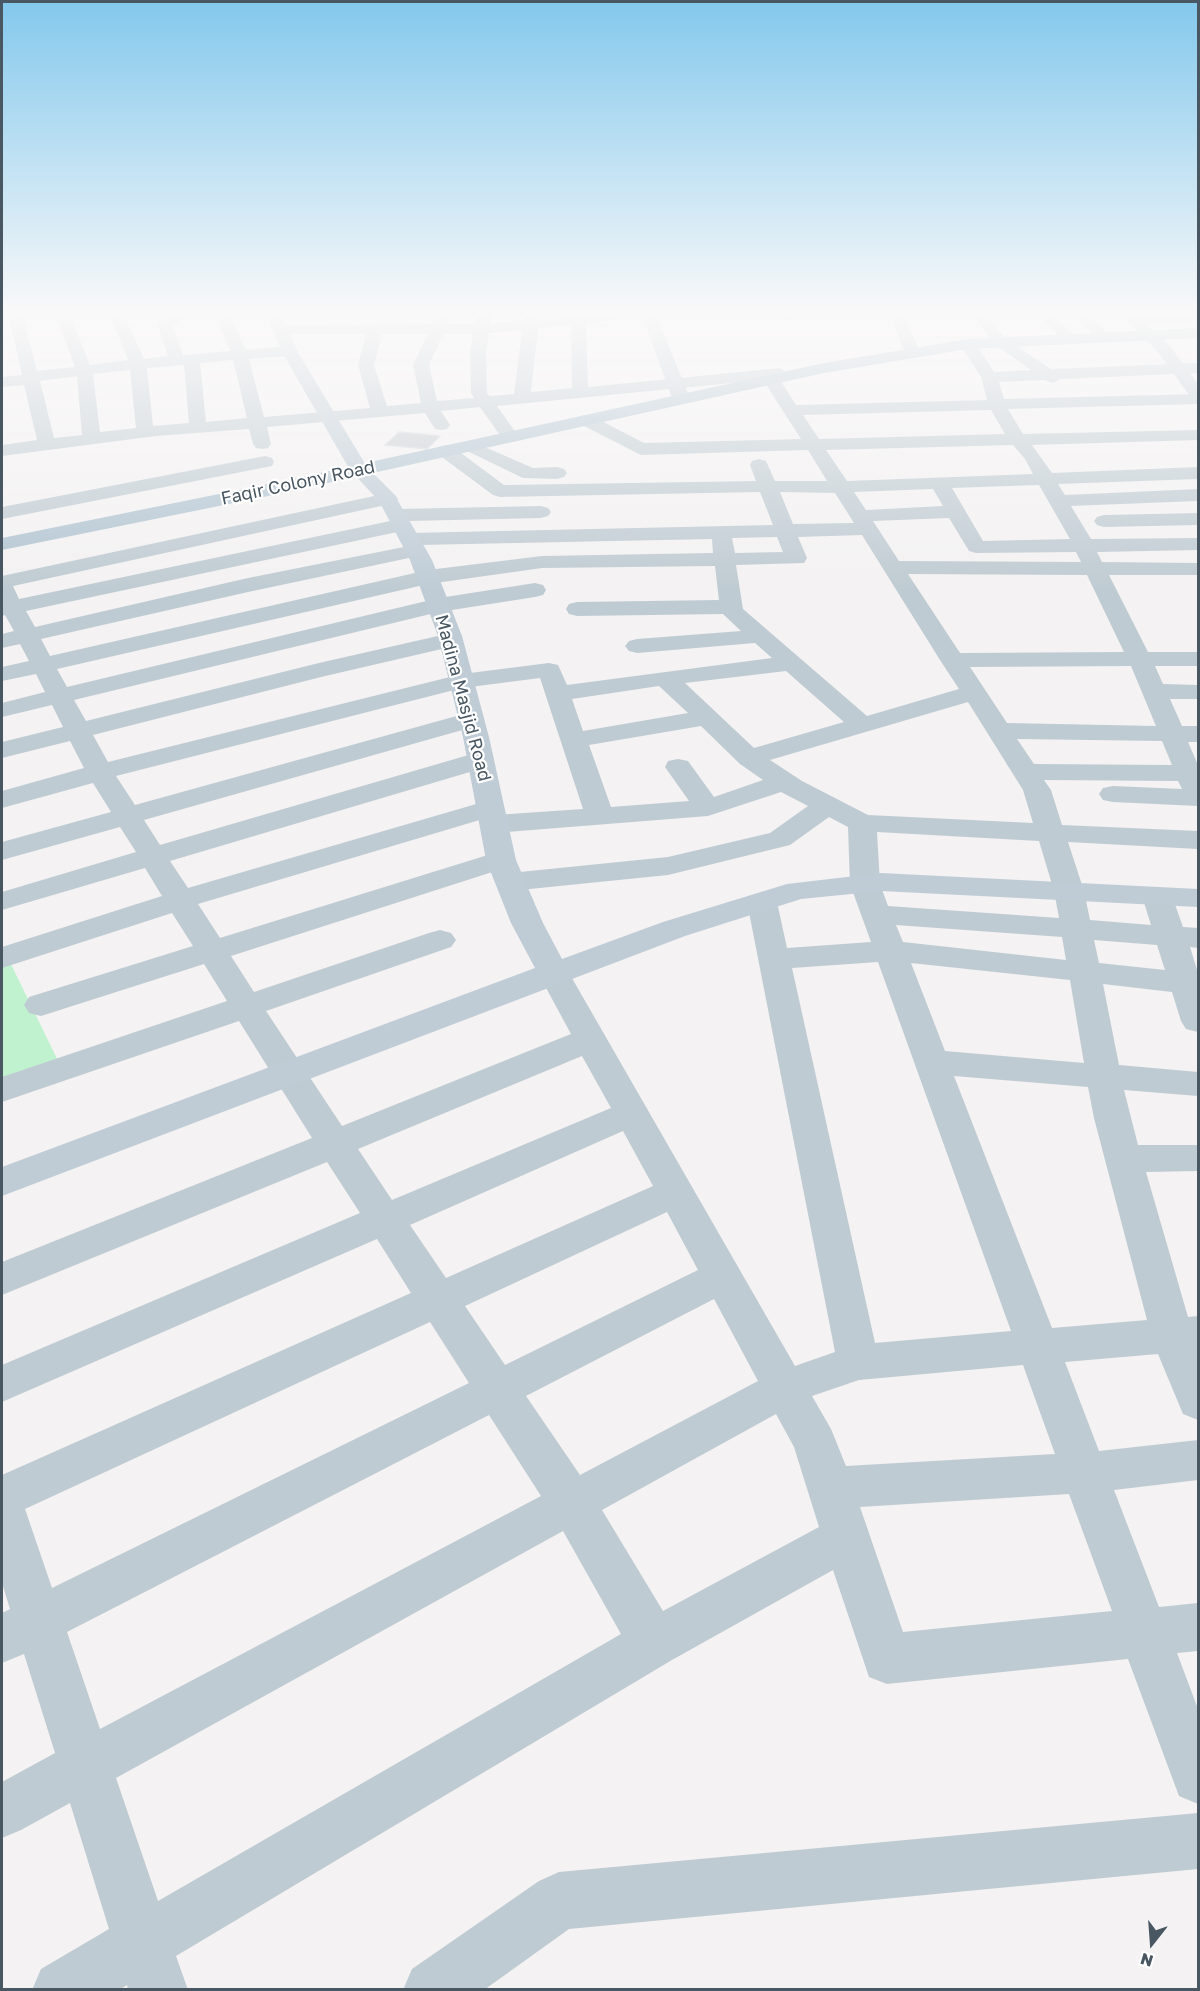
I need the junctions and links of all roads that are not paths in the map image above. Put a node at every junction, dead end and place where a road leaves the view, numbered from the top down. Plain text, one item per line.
1 (38, 406) edge
2 (89, 406) edge
3 (142, 406) edge
4 (193, 406) edge
5 (253, 406) edge
6 (322, 406) edge
7 (378, 406) edge
8 (442, 406) edge
9 (487, 406) edge
10 (629, 406) edge
11 (792, 406) edge
12 (1005, 406) edge
13 (1020, 406) edge
14 (1091, 406) edge
15 (430, 407) junction
16 (1001, 407) junction
17 (380, 412) junction
18 (1198, 416) edge
19 (329, 417) junction
20 (1156, 418) dead end
21 (586, 420) junction
22 (1102, 420) junction
23 (258, 423) junction
24 (198, 428) junction
25 (145, 433) junction
26 (1198, 435) edge
27 (510, 437) junction
28 (1116, 437) junction
29 (47, 445) junction
30 (814, 445) junction
31 (94, 447) junction
32 (704, 448) junction
33 (458, 449) junction
34 (2, 450) edge
35 (1033, 457) junction
36 (998, 458) dead end
37 (265, 462) junction
38 (781, 464) dead end
39 (13, 467) dead end
40 (359, 470) junction
41 (638, 470) dead end
42 (1198, 473) edge
43 (1044, 478) junction
44 (940, 484) junction
45 (715, 486) junction
46 (768, 487) junction
47 (269, 490) junction
48 (1198, 495) edge
49 (1058, 501) junction
50 (182, 507) junction
51 (753, 507) dead end
52 (776, 507) junction
53 (855, 509) junction
54 (563, 512) dead end
55 (956, 512) junction
56 (2, 513) edge
57 (1198, 519) edge
58 (1071, 522) junction
59 (403, 526) junction
60 (785, 530) junction
61 (721, 532) junction
62 (207, 536) junction
63 (2, 544) edge
64 (1198, 544) edge
65 (1084, 545) junction
66 (725, 559) junction
67 (228, 561) junction
68 (892, 567) junction
69 (1094, 568) junction
70 (1198, 569) edge
71 (428, 578) junction
72 (248, 585) junction
73 (535, 590) dead end
74 (439, 605) junction
75 (732, 607) junction
76 (578, 609) dead end
77 (270, 611) junction
78 (12, 618) edge
79 (760, 636) junction
80 (294, 640) junction
81 (451, 640) junction
82 (636, 646) dead end
83 (1139, 659) junction
84 (1198, 659) edge
85 (952, 660) junction
86 (792, 663) junction
87 (2, 674) edge
88 (665, 678) junction
89 (462, 681) junction
90 (334, 690) junction
91 (1154, 691) junction
92 (1198, 692) edge
93 (973, 693) junction
94 (558, 694) junction
95 (58, 696) junction
96 (2, 710) edge
97 (706, 718) junction
98 (471, 720) junction
99 (863, 725) junction
100 (76, 731) junction
101 (998, 731) junction
102 (1172, 733) junction
103 (1198, 734) edge
104 (574, 740) junction
105 (380, 745) junction
106 (2, 750) edge
107 (749, 758) junction
108 (481, 760) junction
109 (678, 766) dead end
110 (100, 772) junction
111 (1031, 781) junction
112 (784, 782) junction
113 (1196, 785) edge
114 (2, 800) edge
115 (827, 806) junction
116 (708, 808) junction
117 (127, 815) junction
118 (492, 816) junction
119 (600, 816) junction
120 (862, 823) junction
121 (1050, 833) junction
122 (1198, 840) edge
123 (2, 851) edge
124 (153, 856) junction
125 (506, 871) junction
126 (1069, 891) junction
127 (1157, 896) junction
128 (1198, 898) edge
129 (180, 900) junction
130 (2, 901) edge
131 (762, 902) junction
132 (877, 916) junction
133 (1076, 928) junction
134 (1184, 937) edge
135 (440, 940) dead end
136 (211, 951) junction
137 (2, 958) edge
138 (774, 959) junction
139 (554, 972) junction
140 (1084, 972) junction
141 (1192, 983) edge
142 (41, 1005) dead end
143 (246, 1006) junction
144 (1198, 1022) edge
145 (591, 1040) junction
146 (932, 1062) junction
147 (288, 1073) junction
148 (1104, 1077) junction
149 (1198, 1084) edge
150 (2, 1090) edge
151 (632, 1113) junction
152 (335, 1143) junction
153 (1198, 1158) edge
154 (1123, 1159) junction
155 (2, 1182) edge
156 (676, 1192) junction
157 (384, 1219) junction
158 (722, 1276) junction
159 (2, 1279) edge
160 (438, 1300) junction
161 (1185, 1334) edge
162 (1038, 1347) junction
163 (858, 1362) junction
164 (2, 1384) edge
165 (784, 1388) junction
166 (497, 1390) junction
167 (1198, 1401) edge
168 (1198, 1460) edge
169 (1085, 1473) junction
170 (830, 1488) junction
171 (2, 1497) edge
172 (572, 1503) junction
173 (2, 1509) edge
174 (847, 1537) junction
175 (1198, 1627) edge
176 (20, 1630) edge
177 (1144, 1633) junction
178 (654, 1643) junction
179 (86, 1767) junction
180 (1198, 1777) edge
181 (2, 1811) edge
182 (1198, 1841) edge
183 (150, 1966) edge
184 (62, 1989) edge
185 (433, 1989) edge

1 - 29 street
2 - 31 street
3 - 25 street
4 - 24 street
5 - 23 street
6 - 19 street, Madina Masjid Road
7 - 17 street
8 - 15 street
9 - 27 street
10 - 21 main road, Faqir Colony Road
11 - 30 street
12 - 16 street
13 - 16 street
14 - 22 street
15 - 17 street
15 - 33 street
16 - 22 street
16 - 28 street
16 - 30 street
16 - 30 street
16 - 35 street
17 - 19 street
18 - 20 street
19 - 23 street
19 - 40 street, Madina Masjid Road
21 - 27 main road, Faqir Colony Road
21 - 32 street
22 - 28 street
23 - 24 street
23 - 37 street
24 - 25 street
25 - 31 street
26 - 28 street
27 - 33 main road, Faqir Colony Road
29 - 31 street
29 - 34 street
30 - 32 street
30 - 53 street
31 - 39 street
32 - 45 street
33 - 40 main road, Faqir Colony Road
33 - 41 street
33 - 45 street
35 - 36 street
35 - 43 street
37 - 47 street
37 - 56 street
38 - 46 street
40 - 47 main road, Faqir Colony Road
40 - 59 street, Madina Masjid Road
42 - 43 street
43 - 44 street
43 - 49 street
44 - 53 street
44 - 55 street
45 - 46 street
45 - 61 street
46 - 52 street
46 - 53 street
47 - 50 main road, Faqir Colony Road
48 - 49 street
49 - 58 street
50 - 62 street
50 - 63 main road, Faqir Colony Road
51 - 52 street
52 - 53 street
52 - 60 street
53 - 55 street
53 - 60 street
53 - 68 street
54 - 59 street
55 - 65 street
57 - 58 street
58 - 65 street
59 - 61 street
59 - 62 street
59 - 67 street
59 - 71 street, Madina Masjid Road
59 - 72 street
60 - 61 street
60 - 66 street
61 - 66 street
62 - 67 street
62 - 78 street
64 - 65 street
65 - 69 street
66 - 71 street
66 - 75 street
67 - 72 street
67 - 78 street
68 - 69 street
68 - 85 street
69 - 70 street
69 - 83 street
71 - 74 street, Madina Masjid Road
71 - 77 street
72 - 77 street
72 - 78 street
73 - 74 street
74 - 80 street
74 - 81 street, Madina Masjid Road
75 - 76 street
75 - 79 street
77 - 78 street
77 - 80 street
78 - 87 street
78 - 95 street
79 - 82 street
79 - 86 street
80 - 90 street
80 - 95 street
81 - 89 street, Madina Masjid Road
81 - 90 street
83 - 84 street
83 - 85 street
83 - 91 street
85 - 93 street
86 - 88 street
86 - 99 street
88 - 94 street
88 - 97 street
89 - 90 street
89 - 94 street
89 - 98 street, Madina Masjid Road
90 - 100 street
90 - 105 street
90 - 110 street
91 - 92 street
91 - 102 street
93 - 99 street
93 - 101 street
94 - 104 street
95 - 96 street
95 - 100 street
97 - 104 street
97 - 107 street
98 - 105 street
98 - 108 street, Madina Masjid Road
99 - 107 street
100 - 106 street
100 - 110 street
101 - 102 street
101 - 111 street
102 - 103 street
102 - 113 street
104 - 119 street
105 - 117 street
107 - 112 street
108 - 118 street, Madina Masjid Road
108 - 124 street
109 - 116 street
110 - 114 street
110 - 117 street
111 - 113 street
111 - 121 street
112 - 115 street
112 - 116 street
115 - 120 street
115 - 125 street
116 - 119 street
117 - 123 street
117 - 124 street
118 - 119 street
118 - 125 street, Madina Masjid Road
118 - 129 street
120 - 121 street
120 - 132 street
121 - 122 street
121 - 126 street
124 - 129 street
124 - 130 street
125 - 136 street
125 - 139 street, Madina Masjid Road
126 - 127 street
126 - 132 street
126 - 133 street
127 - 128 street
127 - 134 street
129 - 136 street
129 - 137 street
131 - 132 street
131 - 138 street
131 - 139 street
132 - 133 street
132 - 138 street
132 - 140 street
132 - 146 street
133 - 134 street
133 - 140 street
134 - 141 street
135 - 143 street
136 - 142 street
136 - 143 street
138 - 163 street
139 - 145 street
139 - 147 street
140 - 141 street
140 - 148 street
141 - 144 street
143 - 147 street
143 - 150 street
145 - 151 street
145 - 152 street
146 - 148 street
146 - 162 street
147 - 152 street
147 - 155 street
148 - 149 street
148 - 154 street
151 - 156 street
151 - 157 street
152 - 157 street
152 - 159 street
153 - 154 street
154 - 161 street
156 - 158 street
156 - 160 street
157 - 160 street
157 - 164 street
158 - 165 street
158 - 166 street
160 - 166 street
160 - 171 street
161 - 162 street
161 - 167 street
162 - 163 street
162 - 169 street
163 - 165 street
165 - 170 street
165 - 172 street
166 - 172 street
166 - 176 street
168 - 169 street
169 - 170 street
169 - 177 street
170 - 174 street
172 - 178 street
172 - 179 street
173 - 176 street
174 - 177 street
174 - 178 street
175 - 177 street
176 - 179 street
177 - 180 street
178 - 183 street
179 - 181 street
179 - 183 street
182 - 185 street
183 - 184 street

